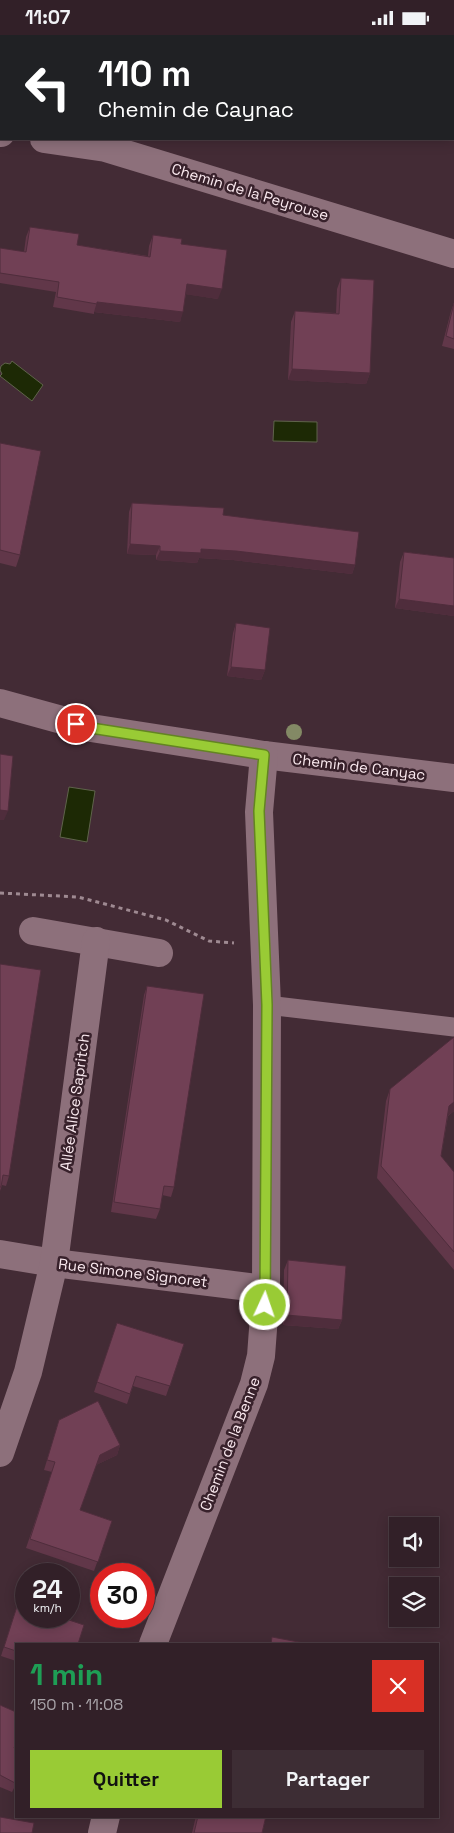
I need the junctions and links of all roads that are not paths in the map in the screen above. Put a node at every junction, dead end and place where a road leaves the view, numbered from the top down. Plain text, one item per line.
1 (51, 140) edge
2 (454, 254) edge
3 (0, 703) edge
4 (264, 755) junction
5 (454, 778) edge
6 (33, 931) dead end
7 (96, 941) junction
8 (158, 953) dead end
9 (267, 1005) junction
10 (454, 1027) edge
11 (0, 1253) edge
12 (54, 1263) junction
13 (266, 1289) junction
14 (0, 1453) edge
15 (153, 1643) edge
16 (106, 1818) edge
17 (102, 1833) edge

1 - 2 street, Chemin de la Peyrouse
3 - 4 street, Chemin de Canyac
4 - 5 street, Chemin de Canyac
4 - 9 street, Chemin de la Benne
6 - 7 street
7 - 8 street
7 - 12 street, Allée Alice Sapritch
9 - 10 lane
9 - 13 street, Chemin de la Benne
11 - 12 street, Rue Simone Signoret
12 - 13 street, Rue Simone Signoret
12 - 14 street, Allée Alice Sapritch
13 - 15 street, Chemin de la Benne
16 - 17 street

